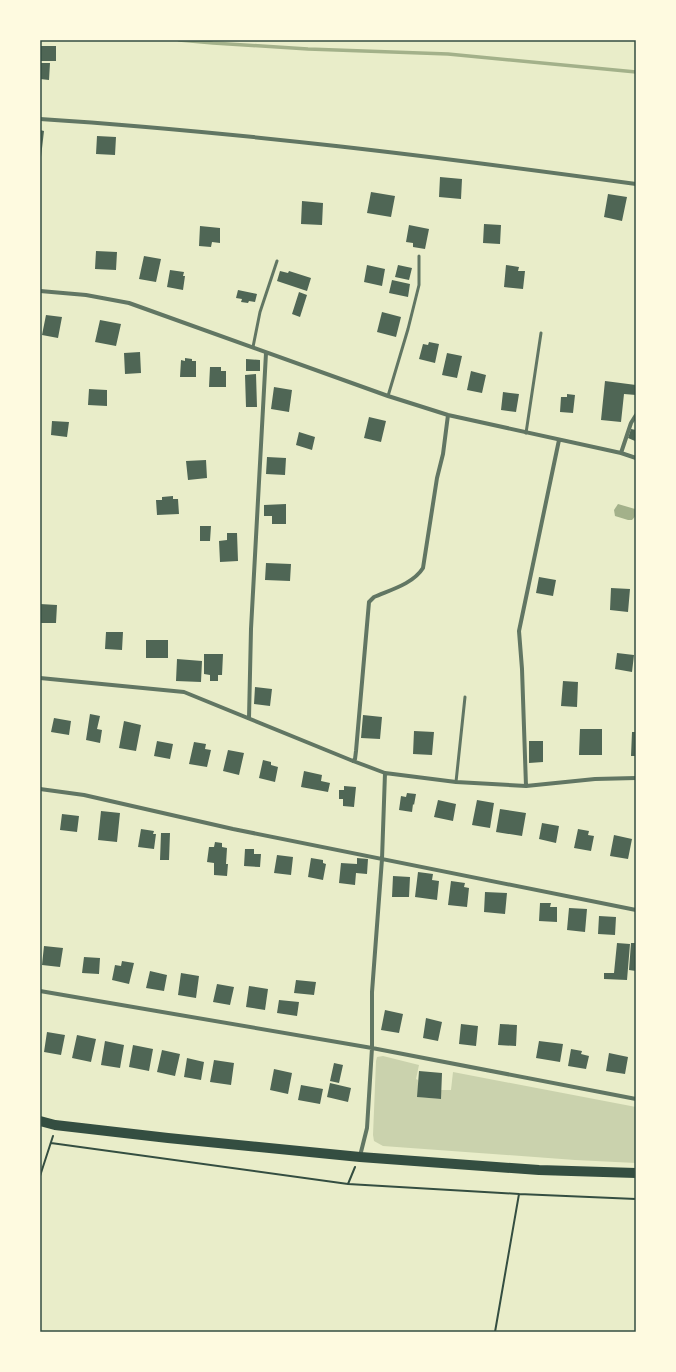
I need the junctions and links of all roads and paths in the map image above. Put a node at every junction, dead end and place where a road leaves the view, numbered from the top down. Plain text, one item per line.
1 (40, 119) edge
2 (636, 184) edge
3 (419, 256) dead end
4 (277, 261) dead end
5 (40, 291) edge
6 (541, 333) dead end
7 (253, 347) junction
8 (266, 352) junction
9 (388, 396) junction
10 (448, 415) junction
11 (636, 415) edge
12 (526, 433) junction
13 (559, 440) junction
14 (620, 453) junction
15 (636, 458) edge
16 (40, 678) edge
17 (465, 697) dead end
18 (249, 718) junction
19 (353, 761) junction
20 (385, 773) junction
21 (636, 778) edge
22 (456, 782) junction
23 (526, 786) junction
24 (40, 789) edge
25 (382, 860) junction
26 (636, 910) edge
27 (40, 991) edge
28 (372, 1048) junction
29 (636, 1099) edge
30 (40, 1121) edge
31 (55, 1125) junction
32 (51, 1143) junction
33 (360, 1157) junction
34 (636, 1173) edge
35 (40, 1176) edge
36 (348, 1184) junction
37 (519, 1194) junction
38 (636, 1199) edge
39 (495, 1332) edge

1 - 2 street
3 - 9 lane
4 - 7 lane
5 - 7 street
6 - 12 lane
7 - 8 street
8 - 9 street
8 - 18 street
9 - 10 street
10 - 12 street
10 - 19 street
11 - 14 street
12 - 13 street
13 - 14 street
13 - 23 street
14 - 15 street
16 - 18 street
17 - 22 lane
18 - 19 street
19 - 20 street
20 - 22 street
20 - 25 street
21 - 23 street
22 - 23 street
24 - 25 street
25 - 26 street
25 - 28 street
27 - 28 street
28 - 29 street
28 - 33 street
30 - 31 main road
31 - 32 path
31 - 33 main road
32 - 35 path
32 - 36 path
33 - 34 main road
33 - 36 path
36 - 37 path
37 - 38 path
37 - 39 path

